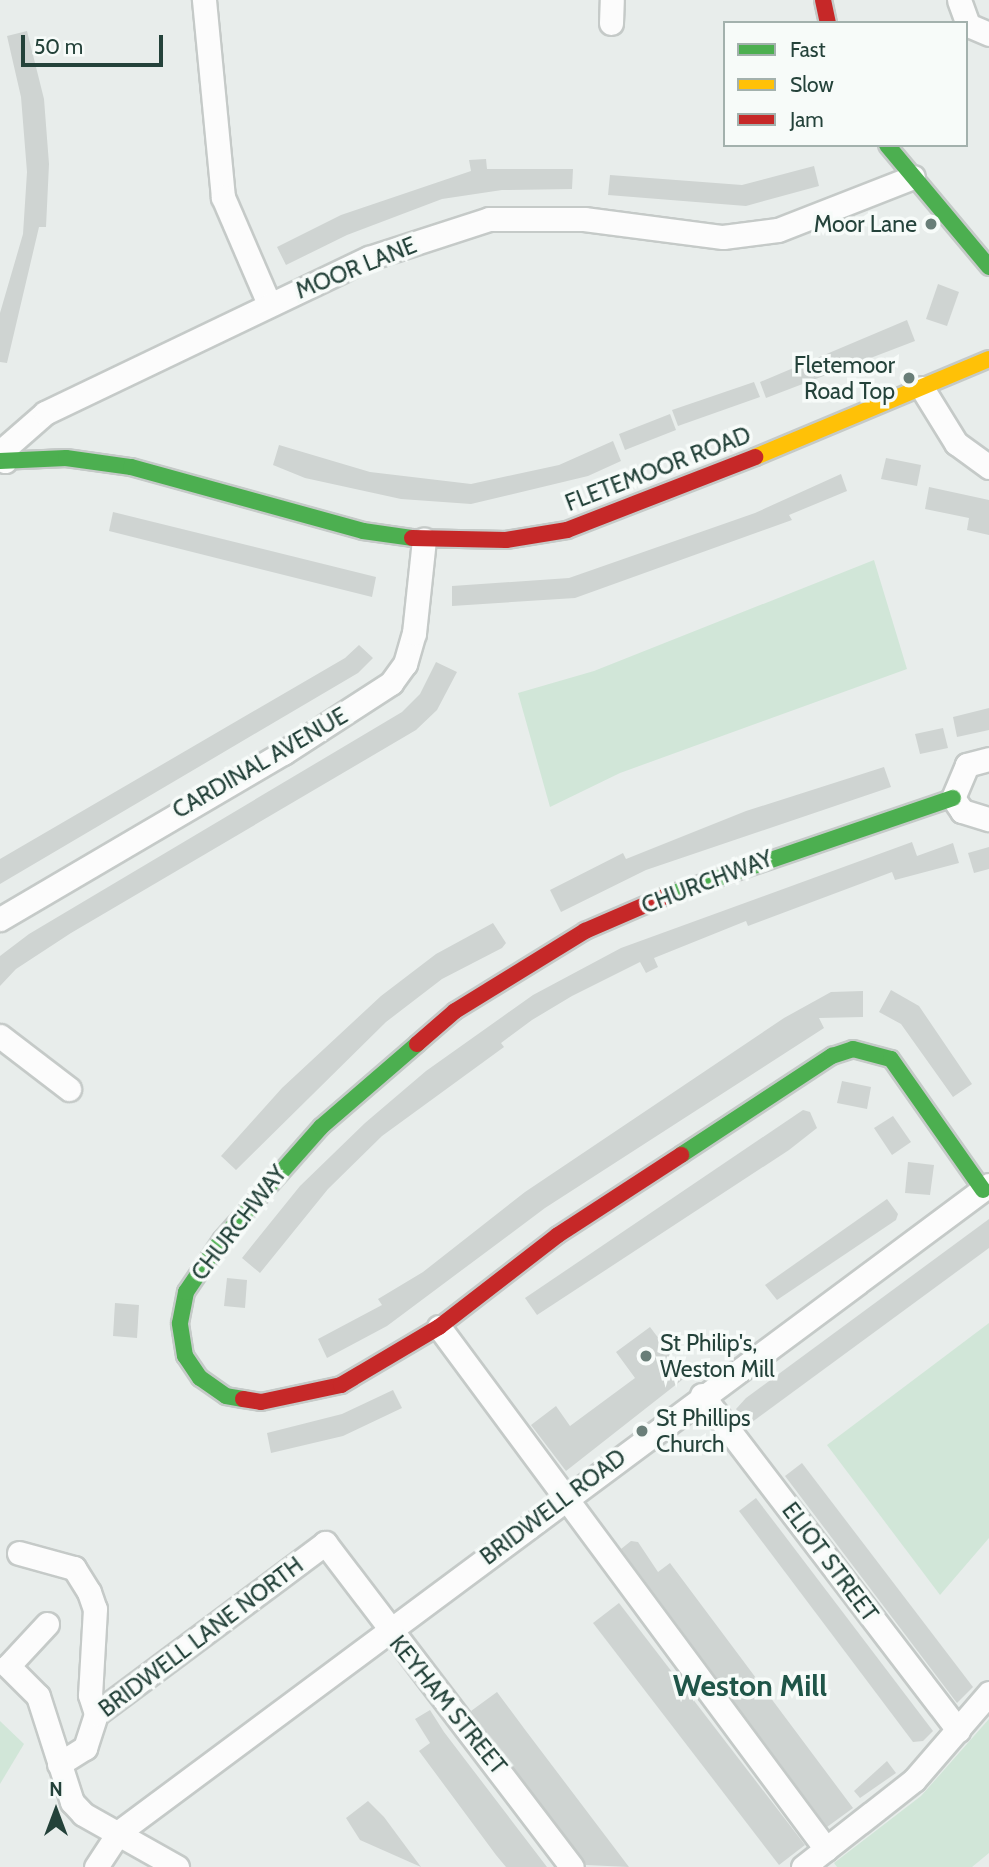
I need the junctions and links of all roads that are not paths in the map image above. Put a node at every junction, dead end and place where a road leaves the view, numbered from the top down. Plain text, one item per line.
1 (204, 0) edge
2 (823, 0) edge
3 (959, 0) edge
4 (828, 21) edge
5 (967, 21) edge
6 (968, 25) edge
7 (989, 34) edge
8 (889, 147) edge
9 (913, 177) junction
10 (987, 259) edge
11 (269, 304) junction
12 (989, 359) edge
13 (922, 388) junction
14 (3, 461) edge
15 (989, 467) edge
16 (424, 540) junction
17 (989, 759) edge
18 (953, 798) junction
19 (989, 819) edge
20 (0, 919) edge
21 (0, 1037) edge
22 (69, 1089) dead end
23 (986, 1187) edge
24 (439, 1327) junction
25 (702, 1395) junction
26 (564, 1498) junction
27 (325, 1543) joint
28 (19, 1553) dead end
29 (47, 1624) dead end
30 (389, 1631) junction
31 (989, 1693) edge
32 (96, 1714) junction
33 (958, 1730) junction
34 (59, 1764) junction
35 (119, 1832) junction
36 (826, 1849) junction
37 (96, 1867) edge
38 (177, 1867) edge
39 (572, 1867) edge
40 (803, 1867) edge

1 - 11 street
2 - 4 street
3 - 5 street
6 - 7 street
8 - 9 street
9 - 10 street
9 - 11 street, MOOR LANE
11 - 14 street, MOOR LANE
12 - 13 street, FLETEMOOR ROAD
13 - 15 street
13 - 16 street, FLETEMOOR ROAD
14 - 16 street, FLETEMOOR ROAD
16 - 20 street, CARDINAL AVENUE
17 - 18 street
18 - 19 street
18 - 24 street, CHURCHWAY
21 - 22 street
23 - 24 street, CHURCHWAY
23 - 25 street, BRIDWELL ROAD
24 - 26 street
25 - 26 street, BRIDWELL ROAD
25 - 33 street, ELIOT STREET
26 - 30 street, BRIDWELL ROAD
26 - 36 street
27 - 30 street, KEYHAM STREET
27 - 32 street, BRIDWELL LANE NORTH
28 - 32 street
29 - 34 street
30 - 35 street, BRIDWELL ROAD
30 - 39 street, KEYHAM STREET
31 - 33 street
32 - 34 street, BRIDWELL LANE NORTH
33 - 36 street
34 - 35 street
35 - 37 street
35 - 38 street
36 - 40 street

